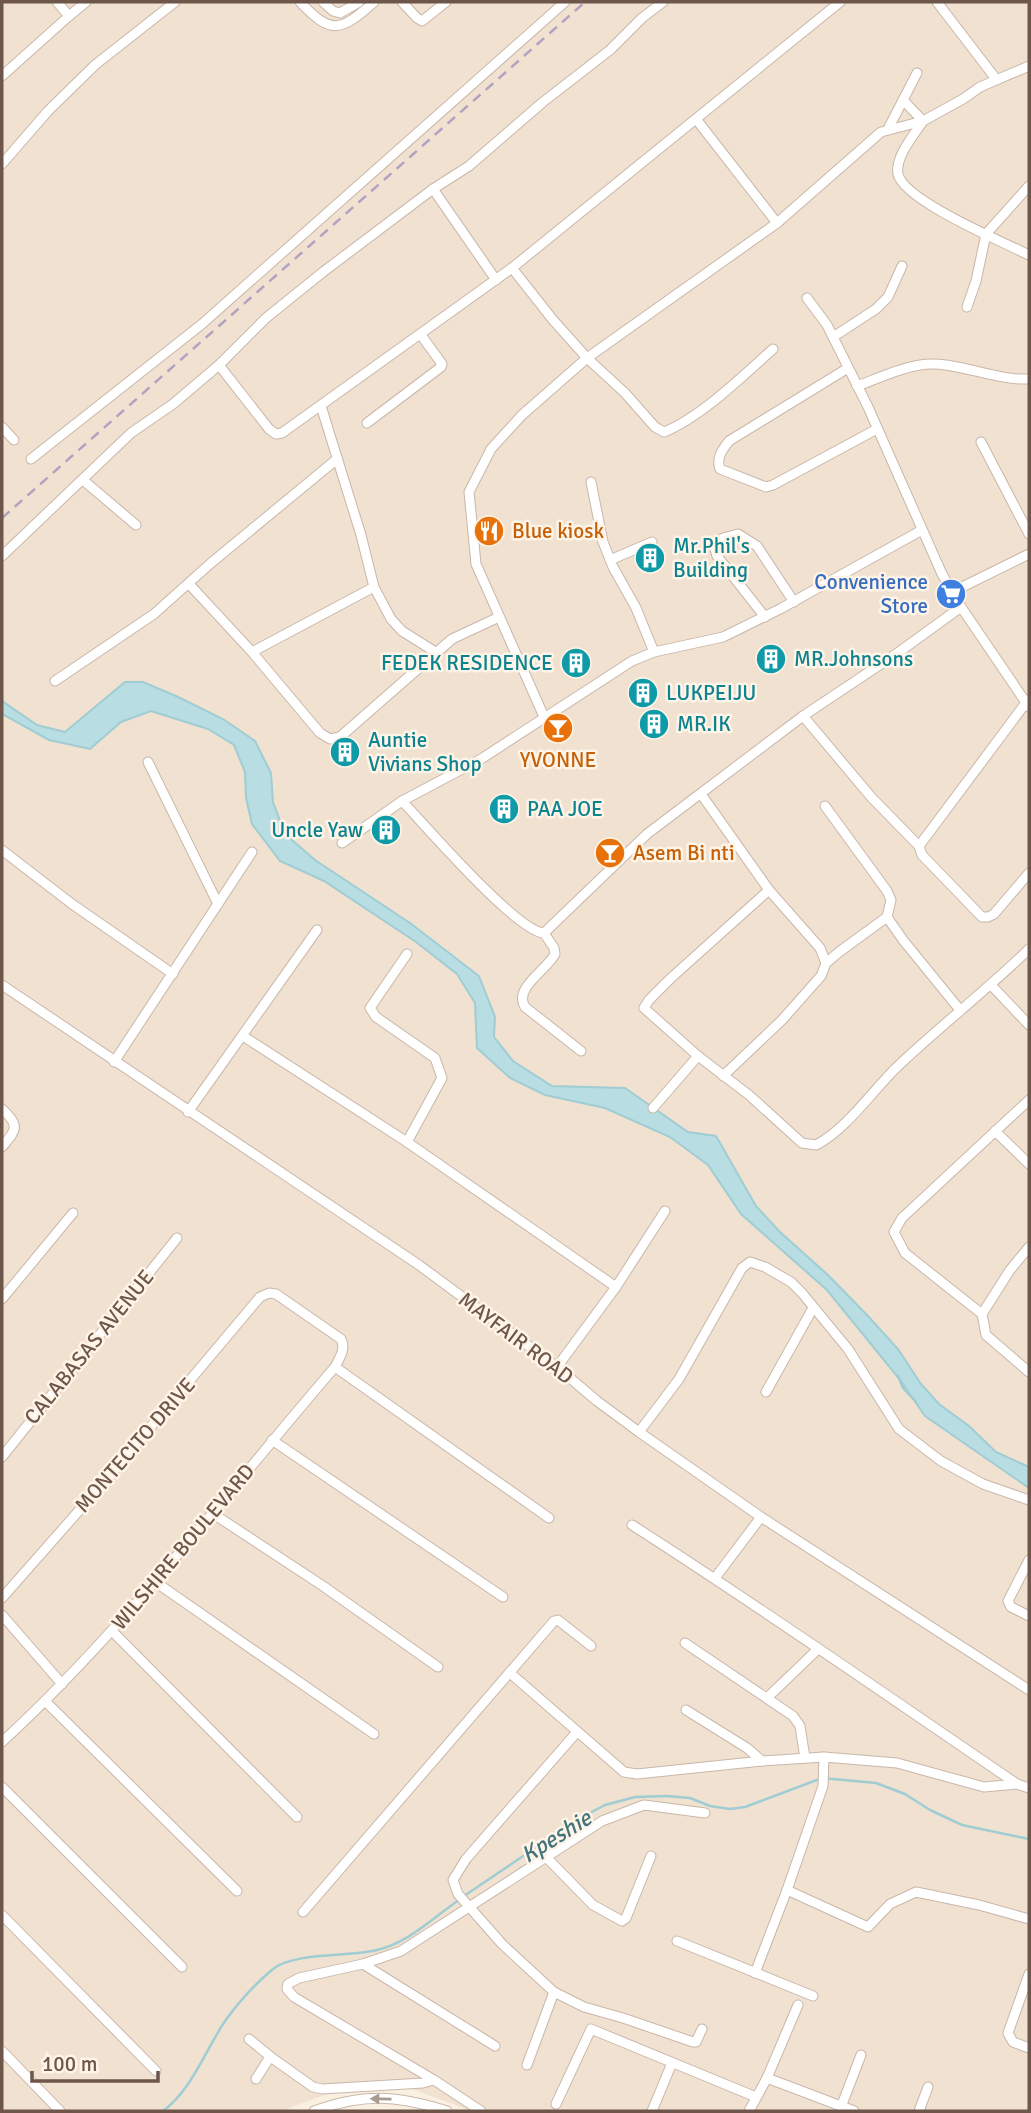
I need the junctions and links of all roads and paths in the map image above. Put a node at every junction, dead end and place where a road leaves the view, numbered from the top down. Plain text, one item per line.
1 (57, 2) edge
2 (86, 2) edge
3 (175, 2) edge
4 (300, 2) edge
5 (323, 2) edge
6 (359, 2) edge
7 (374, 2) edge
8 (402, 2) edge
9 (446, 2) edge
10 (565, 2) edge
11 (663, 2) edge
12 (840, 2) edge
13 (937, 2) edge
14 (69, 16) junction
15 (1029, 66) edge
16 (917, 73) dead end
17 (2, 76) edge
18 (996, 79) junction
19 (903, 100) junction
20 (696, 119) junction
21 (923, 121) junction
22 (888, 129) junction
23 (2, 164) edge
24 (1029, 186) edge
25 (433, 189) junction
26 (777, 223) junction
27 (986, 234) junction
28 (1029, 255) edge
29 (902, 266) dead end
30 (512, 268) junction
31 (496, 280) junction
32 (807, 298) dead end
33 (967, 307) dead end
34 (421, 335) junction
35 (833, 337) junction
36 (773, 349) dead end
37 (587, 358) junction
38 (219, 365) junction
39 (848, 369) junction
40 (1029, 379) edge
41 (857, 386) junction
42 (321, 406) junction
43 (367, 423) dead end
44 (2, 427) edge
45 (877, 429) junction
46 (13, 440) dead end
47 (981, 442) dead end
48 (31, 458) dead end
49 (337, 459) junction
50 (83, 480) junction
51 (591, 482) dead end
52 (136, 525) dead end
53 (922, 530) junction
54 (1029, 533) edge
55 (652, 542) dead end
56 (1029, 554) edge
57 (2, 556) edge
58 (610, 559) junction
59 (189, 584) junction
60 (374, 587) junction
61 (952, 592) junction
62 (794, 602) junction
63 (961, 607) junction
64 (499, 617) junction
65 (765, 617) junction
66 (252, 652) junction
67 (654, 652) junction
68 (437, 653) junction
69 (55, 681) dead end
70 (1028, 703) edge
71 (803, 716) junction
72 (545, 719) junction
73 (148, 762) dead end
74 (701, 794) junction
75 (402, 801) junction
76 (825, 806) dead end
77 (342, 843) dead end
78 (919, 846) junction
79 (2, 850) edge
80 (252, 852) dead end
81 (1029, 873) edge
82 (769, 890) junction
83 (218, 904) junction
84 (887, 917) junction
85 (317, 930) dead end
86 (544, 933) junction
87 (820, 948) junction
88 (1029, 949) edge
89 (839, 952) junction
90 (407, 954) dead end
91 (826, 963) junction
92 (173, 974) junction
93 (2, 985) edge
94 (992, 986) junction
95 (960, 1010) junction
96 (1029, 1025) edge
97 (243, 1037) junction
98 (581, 1051) dead end
99 (698, 1056) junction
100 (114, 1062) junction
101 (723, 1076) junction
102 (1029, 1100) edge
103 (653, 1108) dead end
104 (2, 1110) edge
105 (188, 1112) junction
106 (995, 1131) junction
107 (407, 1142) junction
108 (2, 1147) edge
109 (1029, 1164) edge
110 (665, 1211) dead end
111 (73, 1213) dead end
112 (177, 1238) dead end
113 (1029, 1247) edge
114 (616, 1287) junction
115 (2, 1299) edge
116 (813, 1308) junction
117 (982, 1314) junction
118 (341, 1339) joint
119 (335, 1367) junction
120 (557, 1367) junction
121 (1029, 1372) edge
122 (766, 1392) dead end
123 (639, 1432) junction
124 (272, 1440) junction
125 (2, 1457) edge
126 (1029, 1500) edge
127 (212, 1513) junction
128 (761, 1517) junction
129 (549, 1518) dead end
130 (632, 1525) dead end
131 (1029, 1560) edge
132 (715, 1578) junction
133 (153, 1581) junction
134 (503, 1597) dead end
135 (2, 1598) edge
136 (2, 1615) edge
137 (1029, 1616) edge
138 (112, 1631) junction
139 (685, 1643) dead end
140 (591, 1646) dead end
141 (818, 1649) junction
142 (438, 1667) dead end
143 (510, 1673) junction
144 (62, 1684) junction
145 (1029, 1690) edge
146 (768, 1698) junction
147 (45, 1701) junction
148 (686, 1710) dead end
149 (577, 1732) junction
150 (374, 1734) dead end
151 (2, 1742) edge
152 (824, 1757) junction
153 (805, 1758) junction
154 (762, 1761) junction
155 (1017, 1784) junction
156 (2, 1787) edge
157 (1029, 1788) edge
158 (705, 1813) dead end
159 (297, 1817) dead end
160 (651, 1856) dead end
161 (547, 1858) junction
162 (787, 1890) junction
163 (237, 1891) dead end
164 (468, 1906) junction
165 (303, 1912) dead end
166 (2, 1915) edge
167 (1029, 1919) edge
168 (677, 1941) dead end
169 (363, 1964) junction
170 (182, 1967) dead end
171 (755, 1973) junction
172 (1029, 1974) edge
173 (554, 1992) junction
174 (813, 1996) dead end
175 (798, 2005) dead end
176 (594, 2010) junction
177 (591, 2029) junction
178 (702, 2029) dead end
179 (249, 2039) dead end
180 (495, 2046) dead end
181 (1029, 2048) edge
182 (2, 2051) edge
183 (861, 2055) dead end
184 (272, 2058) junction
185 (672, 2063) junction
186 (527, 2065) dead end
187 (156, 2071) dead end
188 (767, 2078) junction
189 (256, 2079) dead end
190 (434, 2080) junction
191 (928, 2087) dead end
192 (756, 2097) junction
193 (556, 2104) dead end
194 (848, 2109) edge
195 (60, 2111) edge
196 (314, 2111) edge
197 (447, 2111) edge
198 (481, 2111) edge
199 (652, 2111) edge
200 (749, 2111) edge
201 (919, 2111) edge

1 - 14 street
2 - 14 street
3 - 23 street
4 - 7 street
5 - 6 street
8 - 9 street
10 - 48 street
11 - 25 street
12 - 20 street
13 - 18 street
14 - 17 street
15 - 18 street
16 - 19 street
18 - 21 street
19 - 21 street
19 - 22 street
20 - 26 street
20 - 30 street
21 - 22 street
21 - 27 street
22 - 26 street
24 - 27 street
25 - 31 street
25 - 38 street
26 - 37 street
27 - 28 street
27 - 33 street
29 - 35 street
30 - 31 street
30 - 37 street
31 - 34 street
32 - 35 street
34 - 42 street
34 - 43 street
35 - 39 street
36 - 37 street
37 - 64 street
38 - 42 street
38 - 50 street
39 - 41 street
39 - 45 street
40 - 41 street
41 - 45 street
42 - 49 street
44 - 46 street
45 - 53 street
47 - 54 street
49 - 59 street
49 - 60 street
50 - 52 street
50 - 57 street
51 - 58 street
53 - 61 street
53 - 62 street
55 - 58 street
56 - 61 street
58 - 67 street
59 - 66 street
59 - 69 street
60 - 66 street
60 - 68 street
61 - 63 street
62 - 65 street
62 - 65 street
63 - 70 street
63 - 71 street
64 - 68 street
64 - 72 street
65 - 67 street
66 - 68 street
67 - 72 street
70 - 78 street
71 - 74 street
71 - 78 street
72 - 75 street
73 - 83 street
74 - 82 street
74 - 86 street
75 - 77 street
75 - 86 street
76 - 84 street
78 - 81 street
79 - 92 street
80 - 83 street
82 - 87 street
82 - 99 street
83 - 92 street
84 - 89 street
84 - 95 street
85 - 97 street
86 - 98 street
87 - 89 street
87 - 91 street
88 - 94 street
89 - 91 street
90 - 107 street
91 - 101 street
92 - 100 street
93 - 100 street, MAYFAIR ROAD
94 - 95 street
94 - 96 street
95 - 101 street
97 - 105 street
97 - 107 street
99 - 101 street
99 - 103 street
100 - 105 street, MAYFAIR ROAD
102 - 106 street
104 - 108 street
105 - 120 street, MAYFAIR ROAD
106 - 109 street
106 - 117 street
107 - 114 street
110 - 114 street
111 - 115 street
112 - 125 street, CALABASAS AVENUE
113 - 117 street
114 - 120 street
116 - 122 street
116 - 123 street
116 - 126 street
117 - 121 street
118 - 119 street, WILSHIRE BOULEVARD
118 - 135 street, MONTECITO DRIVE
119 - 124 street, WILSHIRE BOULEVARD
119 - 129 street
120 - 123 street, MAYFAIR ROAD
123 - 128 street, MAYFAIR ROAD
124 - 127 street, WILSHIRE BOULEVARD
124 - 134 street
127 - 133 street, WILSHIRE BOULEVARD
127 - 142 street
128 - 132 street
128 - 145 street, MAYFAIR ROAD
130 - 132 street
131 - 137 street
132 - 141 street
133 - 138 street, WILSHIRE BOULEVARD
133 - 150 street
136 - 144 street
138 - 144 street, WILSHIRE BOULEVARD
138 - 159 street
139 - 146 street
140 - 143 street
141 - 146 street
141 - 155 street
143 - 149 street
143 - 165 street
144 - 147 street, WILSHIRE BOULEVARD
146 - 153 street
147 - 151 street, WILSHIRE BOULEVARD
147 - 163 street
148 - 154 street
149 - 154 street
149 - 164 street
152 - 153 street
152 - 155 street
152 - 162 street
153 - 154 street
155 - 157 street
156 - 170 street
158 - 161 street
160 - 161 street
161 - 164 street
162 - 167 street
162 - 171 street
164 - 169 street
164 - 173 street
166 - 187 street
168 - 171 street
169 - 180 street
169 - 190 street
171 - 174 street
172 - 181 street
173 - 176 street
173 - 186 street
175 - 188 street
176 - 177 street
176 - 178 street
177 - 185 street
177 - 193 street
179 - 184 street
182 - 195 street
183 - 194 street
184 - 189 street
184 - 190 street
185 - 192 street
185 - 199 street
188 - 192 street
188 - 194 street
190 - 198 street
191 - 201 street
192 - 200 street
197 -> 196 street

